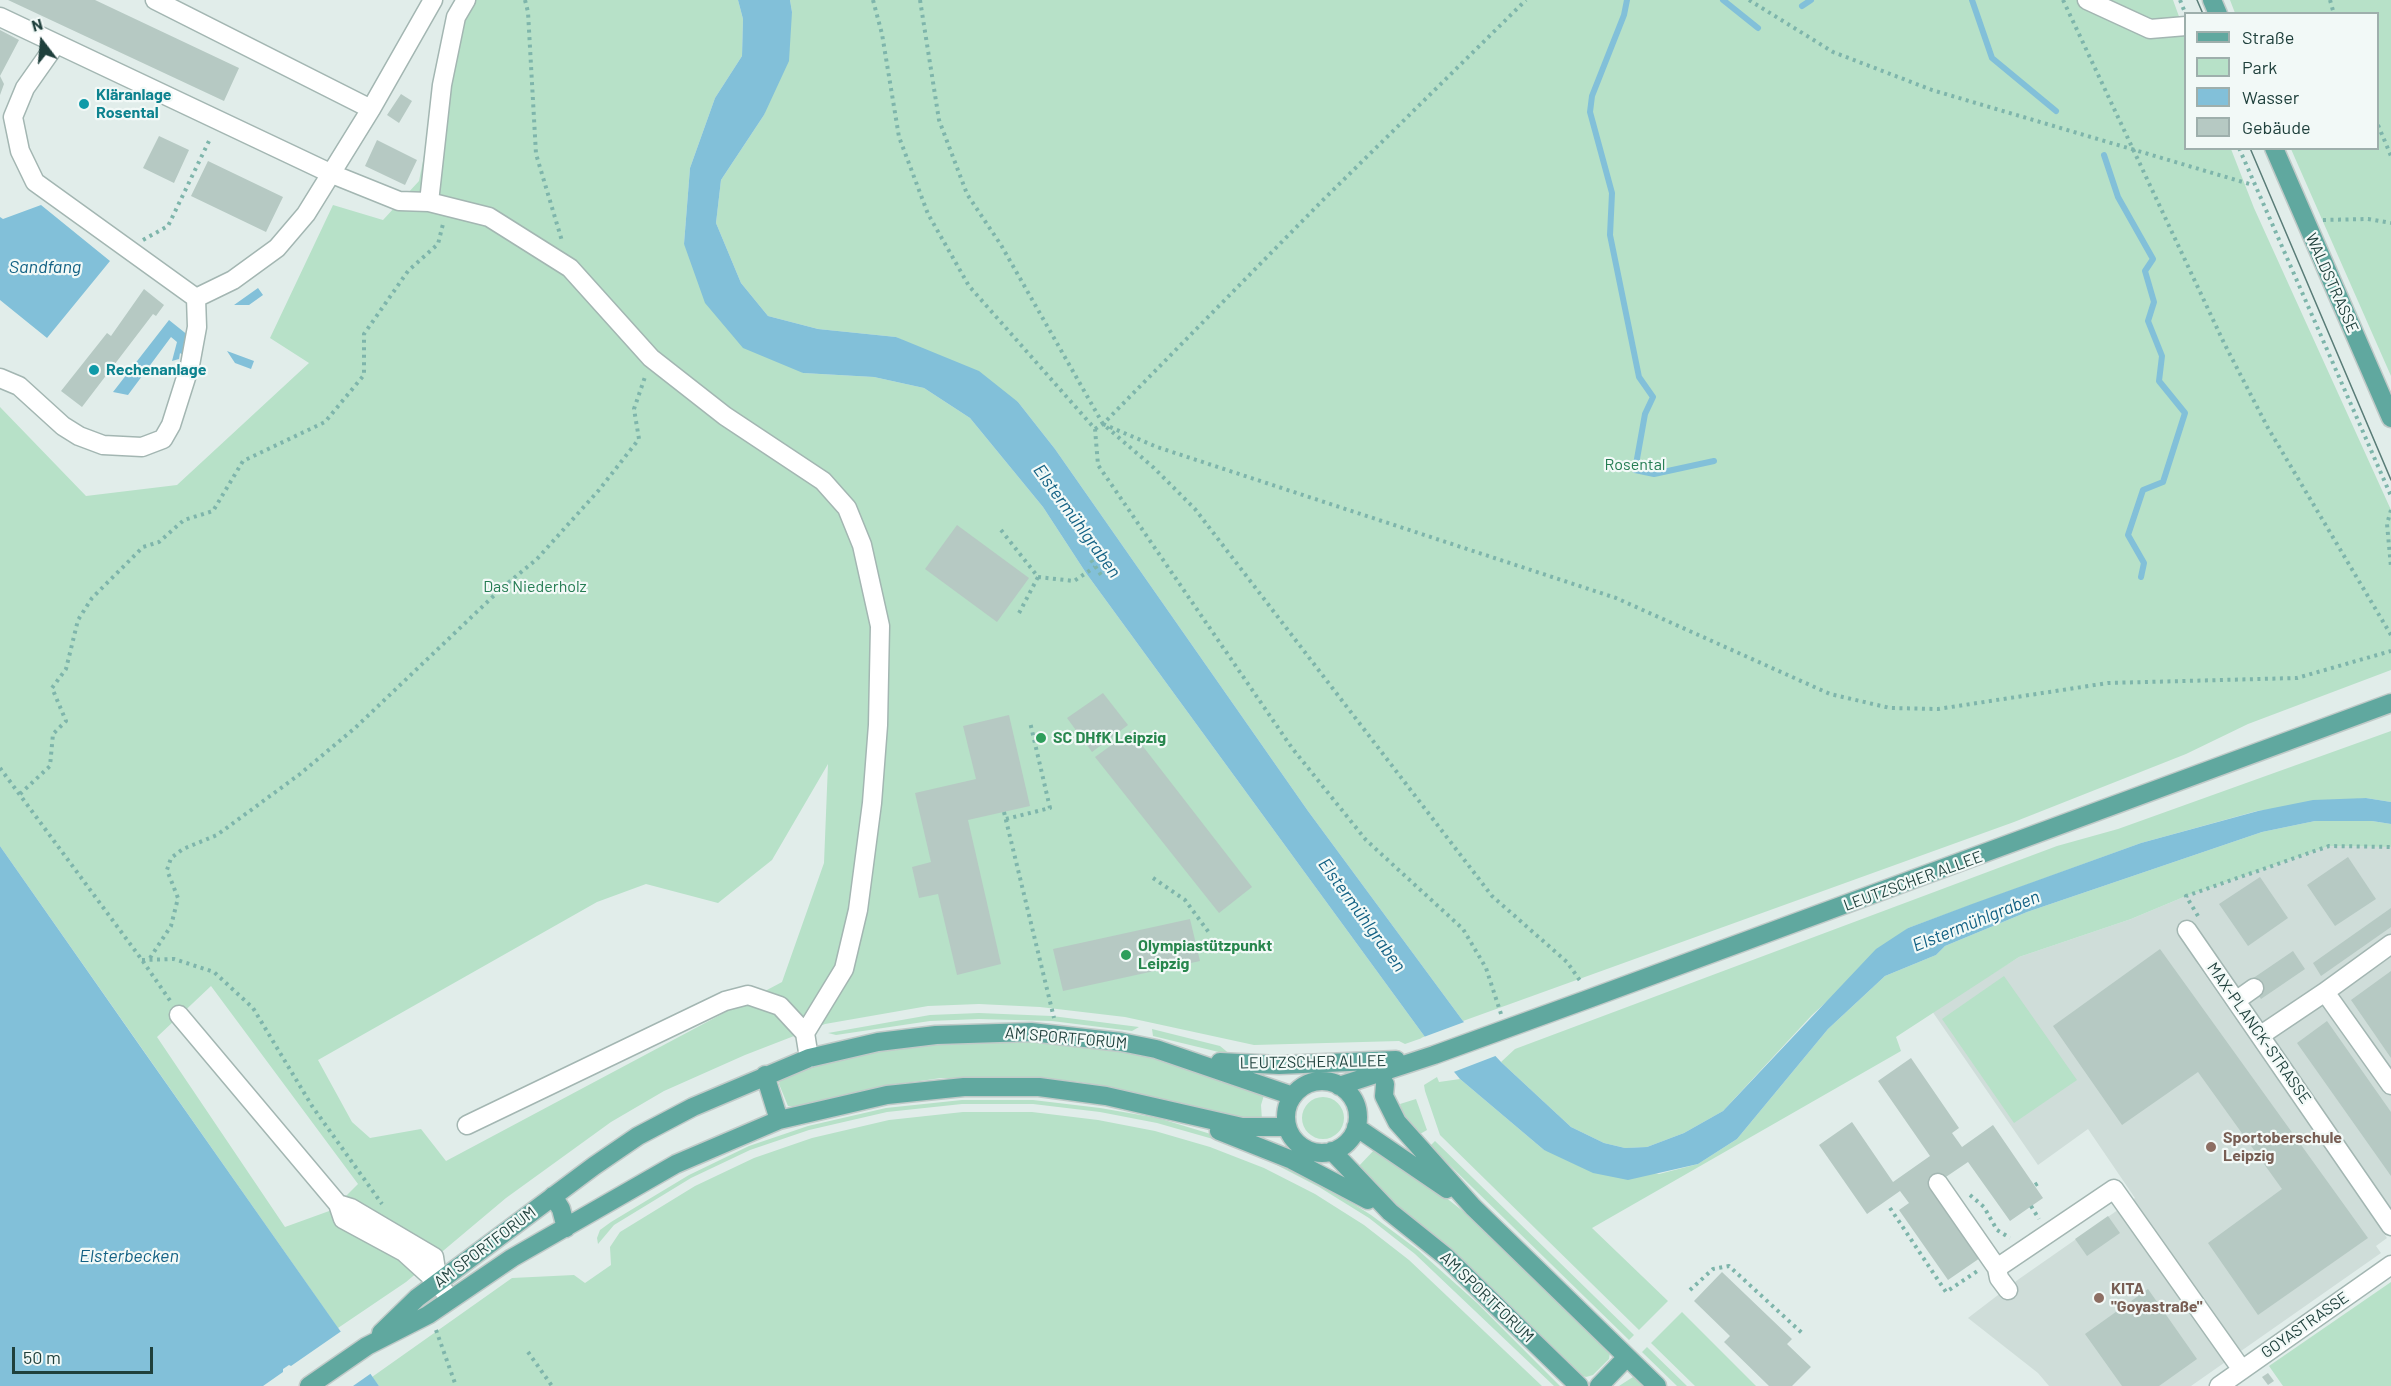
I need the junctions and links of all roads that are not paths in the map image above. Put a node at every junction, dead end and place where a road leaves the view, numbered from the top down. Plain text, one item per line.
1 (155, 0) edge
2 (433, 0) edge
3 (466, 0) edge
4 (2087, 0) edge
5 (0, 17) edge
6 (2184, 26) edge
7 (56, 44) junction
8 (371, 109) junction
9 (2275, 150) edge
10 (332, 174) junction
11 (429, 202) junction
12 (196, 298) junction
13 (0, 378) edge
14 (2391, 418) edge
15 (2391, 703) edge
16 (2187, 930) road end
17 (2391, 944) edge
18 (2254, 988) dead end
19 (2325, 992) junction
20 (2237, 1000) junction
21 (179, 1015) road end
22 (805, 1034) junction
23 (2261, 1035) junction
24 (1156, 1049) junction
25 (1434, 1055) junction
26 (809, 1058) junction
27 (765, 1075) junction
28 (1384, 1084) junction
29 (2391, 1085) edge
30 (1339, 1086) junction
31 (1293, 1096) junction
32 (1355, 1105) junction
33 (1172, 1113) junction
34 (779, 1120) junction
35 (467, 1125) dead end
36 (1287, 1127) junction
37 (1356, 1127) junction
38 (1332, 1151) junction
39 (1943, 1190) road end
40 (557, 1203) junction
41 (1473, 1207) junction
42 (1390, 1212) junction
43 (590, 1215) junction
44 (2391, 1226) edge
45 (566, 1228) junction
46 (1995, 1265) junction
47 (2391, 1265) edge
48 (438, 1283) junction
49 (2008, 1290) dead end
50 (450, 1299) junction
51 (367, 1346) junction
52 (1627, 1357) junction
53 (2242, 1370) junction
54 (309, 1386) edge
55 (1579, 1386) edge
56 (1599, 1386) edge
57 (1657, 1386) edge
58 (2219, 1386) edge

1 - 8 street
2 - 8 street
3 - 11 street
4 - 6 street
5 - 7 street
7 - 10 street
7 - 12 street
8 - 10 street
9 - 14 main road, WALDSTRASSE
10 - 11 street
10 - 12 street
11 - 22 street
12 - 13 street
15 - 25 main road, LEUTZSCHER ALLEE
16 - 20 street, MAX-PLANCK-STRASSE
17 - 19 street
18 - 20 street
19 - 23 street
19 - 29 street
20 - 23 street, MAX-PLANCK-STRASSE
21 - 48 street
22 - 26 street
22 - 35 street
23 - 44 street, MAX-PLANCK-STRASSE
24 - 25 main road, LEUTZSCHER ALLEE
24 - 26 main road, AM SPORTFORUM
24 - 31 main road, AM SPORTFORUM
25 - 28 main road, LEUTZSCHER ALLEE
25 - 30 main road, LEUTZSCHER ALLEE
26 - 27 main road, AM SPORTFORUM
27 - 34 main road
27 - 40 main road, AM SPORTFORUM
28 - 32 main road, LEUTZSCHER ALLEE
28 - 41 main road
30 - 31 main road
30 - 32 main road
31 - 36 main road
32 - 37 main road
33 - 34 main road, AM SPORTFORUM
33 - 36 main road, AM SPORTFORUM
33 - 42 main road, AM SPORTFORUM
34 - 43 main road, AM SPORTFORUM
36 - 38 main road
37 - 38 main road
37 - 41 main road
38 - 42 main road, AM SPORTFORUM
39 - 46 street
40 - 43 main road, AM SPORTFORUM
40 - 45 main road, AM SPORTFORUM
40 - 48 main road, AM SPORTFORUM
41 - 52 main road
42 - 55 main road, AM SPORTFORUM
43 - 45 main road, AM SPORTFORUM
45 - 50 main road, AM SPORTFORUM
46 - 49 street
46 - 53 street
47 - 53 street, GOYASTRASSE
48 - 50 street
48 - 51 main road, AM SPORTFORUM
50 - 51 main road, AM SPORTFORUM
51 - 54 main road
52 - 56 main road
52 - 57 main road
53 - 58 street, GOYASTRASSE

